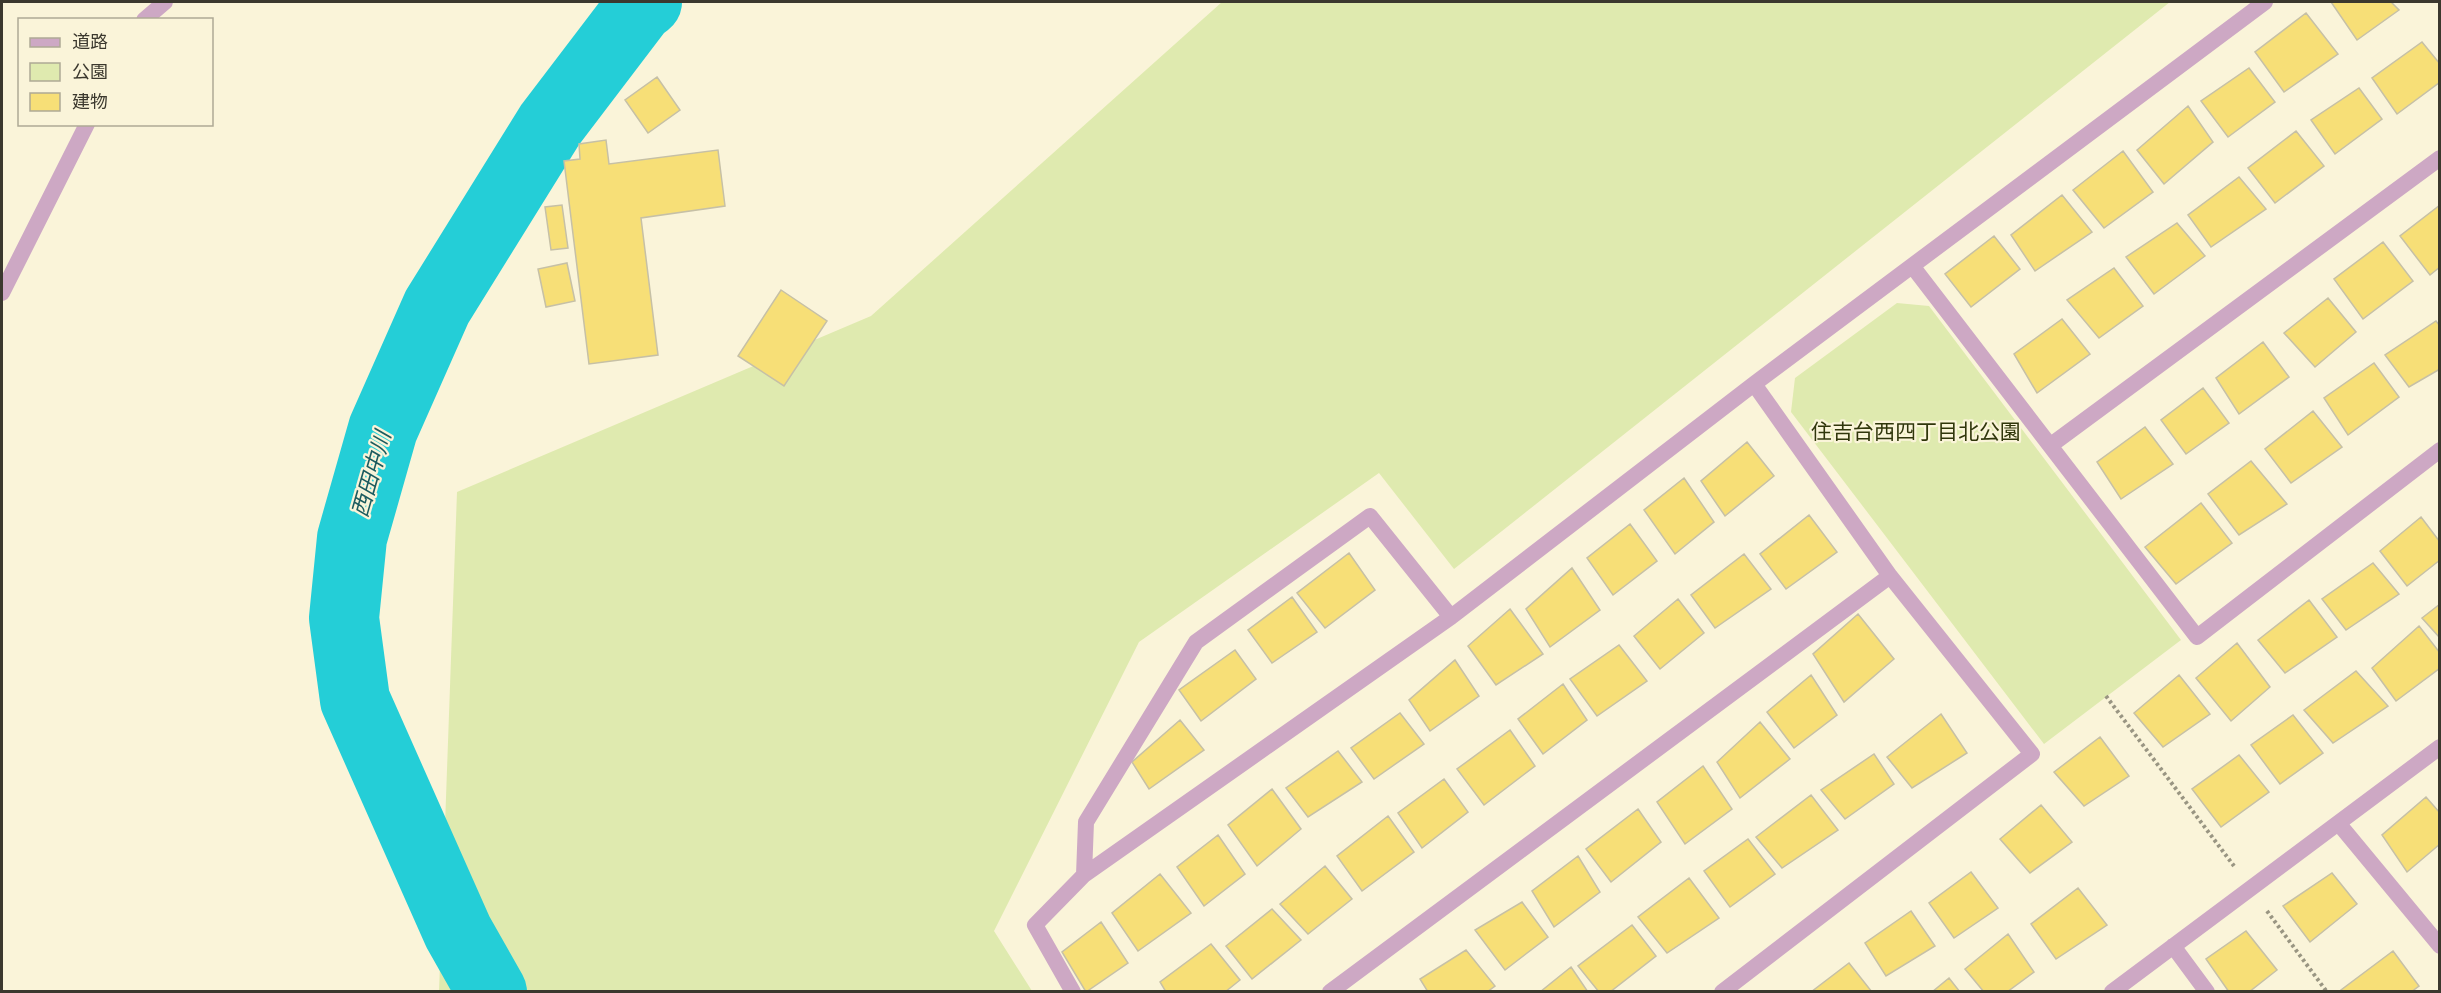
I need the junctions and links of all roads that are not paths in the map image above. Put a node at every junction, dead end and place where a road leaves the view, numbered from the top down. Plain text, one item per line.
1 (165, 2) edge
2 (2265, 2) edge
3 (146, 18) edge
4 (86, 126) edge
5 (2439, 158) edge
6 (1913, 267) junction
7 (2, 293) edge
8 (1754, 384) junction
9 (2051, 445) junction
10 (2439, 450) edge
11 (1890, 576) junction
12 (1451, 617) junction
13 (2439, 747) edge
14 (2339, 824) junction
15 (1084, 875) junction
16 (2173, 946) junction
17 (2439, 946) edge
18 (1073, 992) edge
19 (1330, 992) edge
20 (1722, 992) edge
21 (2112, 992) edge
22 (2207, 992) edge

1 - 3 street
2 - 6 street
4 - 7 street
5 - 9 street
6 - 8 street
6 - 9 street
8 - 11 street
8 - 12 street
9 - 10 street
11 - 19 street
11 - 20 street
12 - 15 street
12 - 15 street
13 - 14 street
14 - 16 street
14 - 17 street
15 - 18 street
16 - 21 street
16 - 22 street

